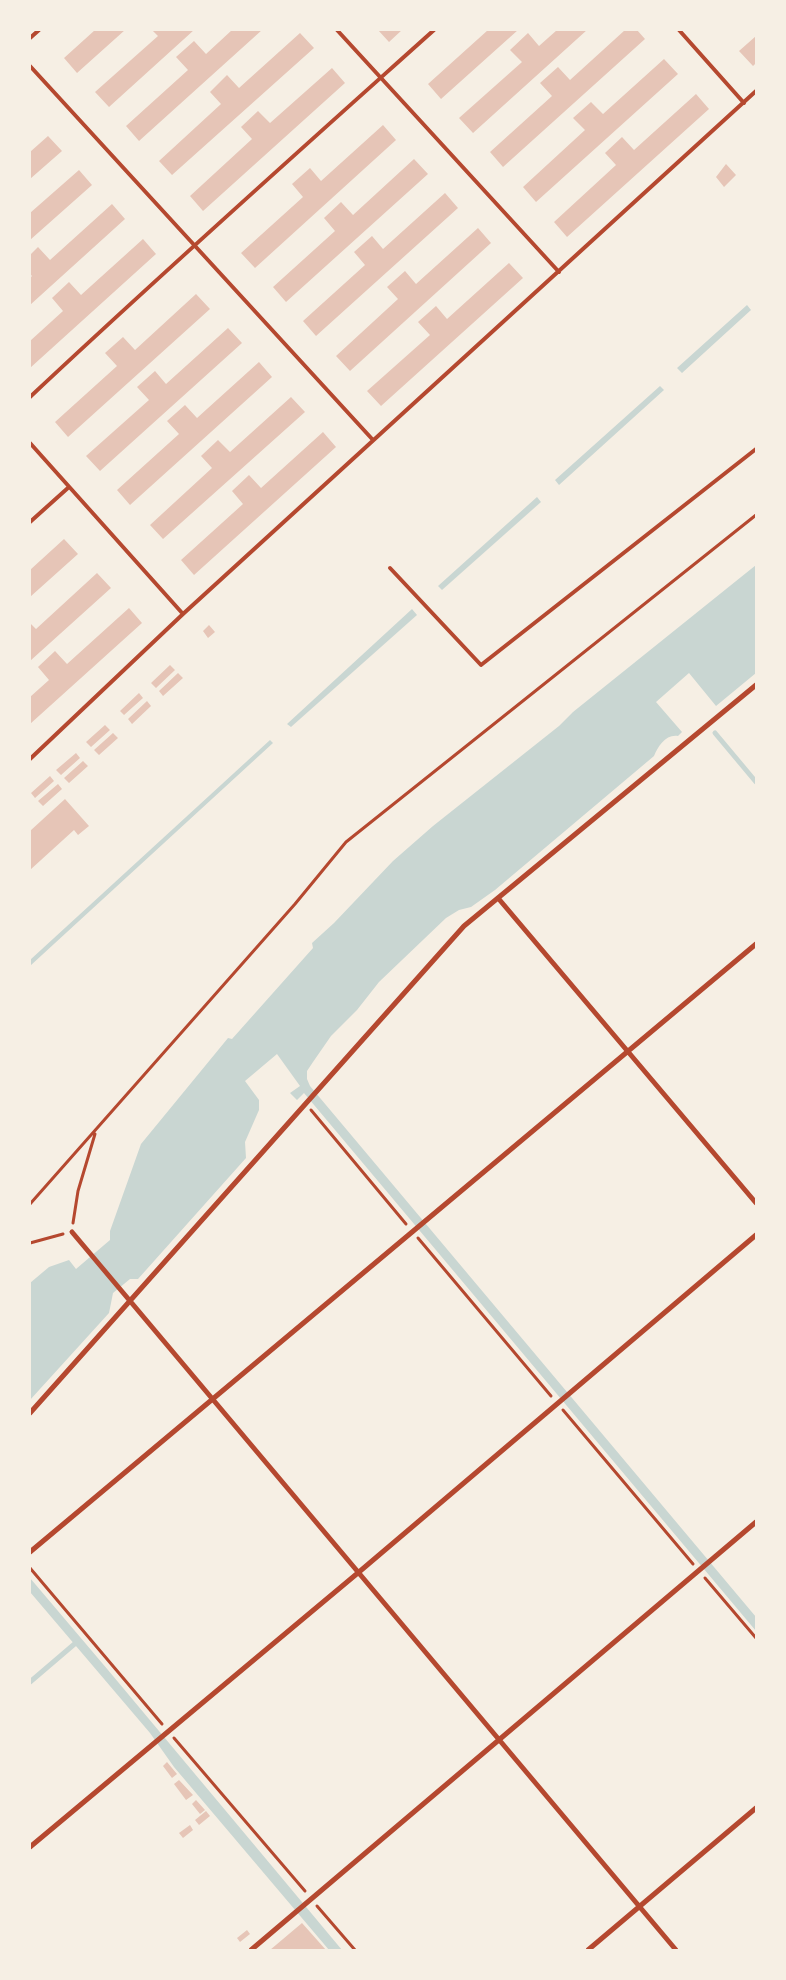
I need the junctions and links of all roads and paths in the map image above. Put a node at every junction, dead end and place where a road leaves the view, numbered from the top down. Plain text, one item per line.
1 (39, 30) edge
2 (336, 30) edge
3 (434, 30) edge
4 (679, 30) edge
5 (30, 38) edge
6 (30, 66) edge
7 (380, 78) junction
8 (756, 91) edge
9 (744, 103) junction
10 (195, 247) junction
11 (559, 272) junction
12 (30, 396) edge
13 (373, 440) junction
14 (30, 444) edge
15 (756, 449) edge
16 (69, 487) junction
17 (756, 515) edge
18 (30, 522) edge
19 (390, 568) dead end
20 (183, 614) junction
21 (756, 685) edge
22 (30, 759) edge
23 (498, 898) junction
24 (756, 944) edge
25 (628, 1051) junction
26 (306, 1103) junction
27 (96, 1131) junction
28 (756, 1203) edge
29 (30, 1204) edge
30 (415, 1230) junction
31 (72, 1232) junction
32 (756, 1235) edge
33 (30, 1243) edge
34 (130, 1301) junction
35 (214, 1399) junction
36 (559, 1402) junction
37 (30, 1413) edge
38 (756, 1522) edge
39 (30, 1552) edge
40 (30, 1568) edge
41 (700, 1569) junction
42 (359, 1572) junction
43 (756, 1638) edge
44 (167, 1732) junction
45 (499, 1740) junction
46 (756, 1808) edge
47 (30, 1847) edge
48 (309, 1901) junction
49 (639, 1907) junction
50 (252, 1950) edge
51 (354, 1950) edge
52 (588, 1950) edge
53 (676, 1950) edge

1 - 5 lane
2 - 7 lane
3 - 7 lane
4 - 9 lane
6 - 10 lane
7 - 10 lane
7 - 11 lane
8 - 9 lane
9 - 11 lane
10 - 12 lane
10 - 13 lane
11 - 13 lane
13 - 20 lane
14 - 16 lane
15 - 19 lane
16 - 18 lane
16 - 20 lane
17 - 27 path
20 - 22 lane
21 - 23 street
23 - 25 street
23 - 26 street
24 - 25 street
25 - 28 street
25 - 30 street
26 - 30 path
26 - 34 street
27 - 29 path
27 - 31 path
30 - 35 street
30 - 36 path
31 - 33 path
31 - 34 street
32 - 36 street
34 - 35 street
34 - 37 street
35 - 39 street
35 - 42 street
36 - 41 path
36 - 42 street
38 - 41 street
40 - 44 path
41 - 43 path
41 - 45 street
42 - 44 street
42 - 45 street
44 - 47 street
44 - 48 path
45 - 48 street
45 - 49 street
46 - 49 street
48 - 50 street
48 - 51 path
49 - 52 street
49 - 53 street

